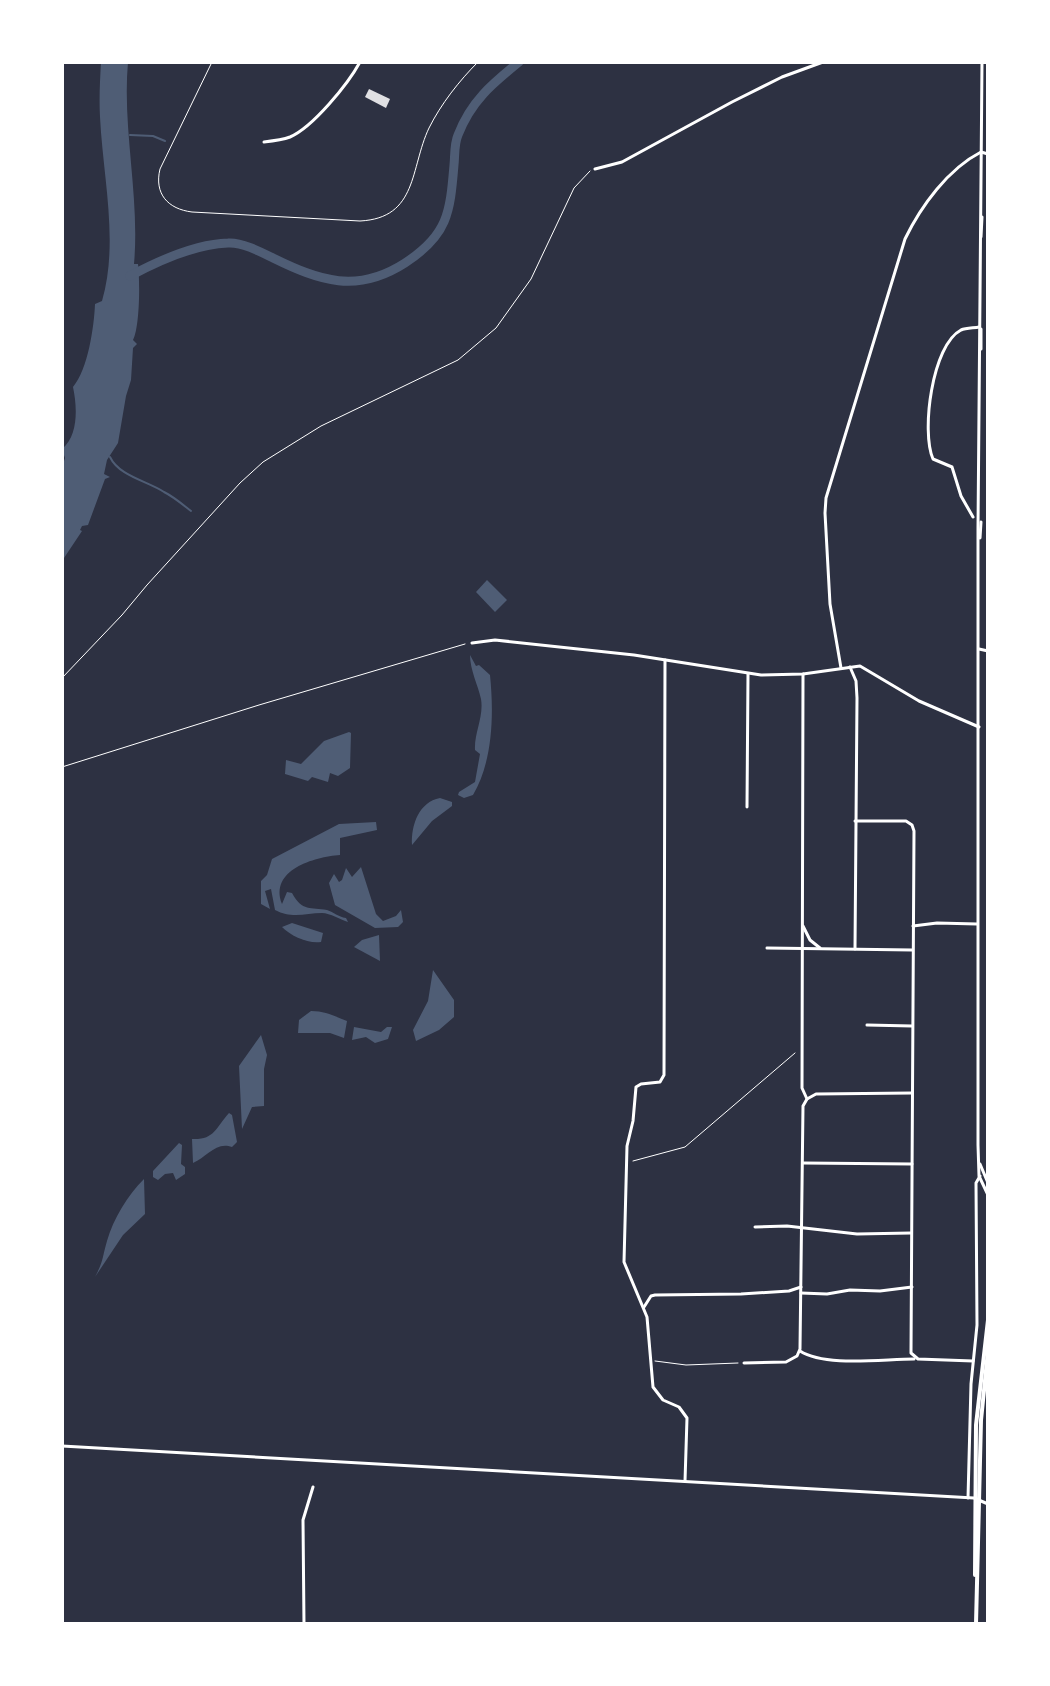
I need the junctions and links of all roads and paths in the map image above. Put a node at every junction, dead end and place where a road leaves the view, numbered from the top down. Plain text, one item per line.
1 (212, 62) edge
2 (360, 62) edge
3 (478, 62) edge
4 (823, 62) edge
5 (982, 62) edge
6 (264, 142) dead end
7 (981, 152) junction
8 (988, 154) edge
9 (595, 169) joint
10 (981, 327) junction
11 (973, 517) dead end
12 (472, 643) joint
13 (979, 649) junction
14 (988, 651) edge
15 (665, 660) junction
16 (860, 666) junction
17 (850, 667) junction
18 (841, 668) junction
19 (748, 674) junction
20 (803, 674) junction
21 (62, 678) edge
22 (856, 681) junction
23 (979, 727) junction
24 (62, 767) edge
25 (747, 807) dead end
26 (855, 821) junction
27 (802, 918) junction
28 (978, 924) junction
29 (913, 926) junction
30 (767, 948) dead end
31 (802, 948) junction
32 (820, 948) junction
33 (855, 949) junction
34 (912, 950) junction
35 (867, 1025) dead end
36 (912, 1026) junction
37 (802, 1047) junction
38 (912, 1093) junction
39 (807, 1099) junction
40 (626, 1163) junction
41 (803, 1163) junction
42 (912, 1164) junction
43 (981, 1175) junction
44 (988, 1183) edge
45 (988, 1195) edge
46 (755, 1227) dead end
47 (803, 1227) junction
48 (912, 1233) junction
49 (801, 1287) junction
50 (912, 1287) junction
51 (801, 1293) junction
52 (644, 1307) junction
53 (988, 1320) edge
54 (988, 1351) edge
55 (798, 1353) junction
56 (918, 1359) junction
57 (649, 1360) junction
58 (973, 1361) junction
59 (744, 1363) joint
60 (62, 1446) edge
61 (685, 1481) junction
62 (313, 1487) dead end
63 (974, 1499) junction
64 (988, 1504) edge
65 (304, 1624) edge
66 (976, 1624) edge

1 - 3 path
2 - 6 street
4 - 9 street
5 - 7 street
7 - 8 street
7 - 10 street
7 - 18 street
9 - 21 path
10 - 11 street
10 - 13 street
12 - 15 street
12 - 24 path
13 - 14 street
13 - 23 street
15 - 19 street
15 - 40 street
16 - 17 street
16 - 22 street
16 - 23 street
17 - 18 street
17 - 22 street
18 - 20 street
19 - 20 street
19 - 25 street
20 - 27 street
22 - 26 street
23 - 28 street
26 - 29 street
26 - 33 street
27 - 31 street
27 - 32 street
28 - 29 street
28 - 43 street
29 - 34 street
30 - 31 street
31 - 32 street
31 - 37 street
32 - 33 street
33 - 34 street
34 - 36 street
35 - 36 street
36 - 38 street
37 - 39 street
37 - 40 path
38 - 39 street
38 - 42 street
39 - 41 street
40 - 52 street
41 - 42 street
41 - 47 street
42 - 48 street
43 - 44 street
43 - 45 street
43 - 58 street
46 - 47 street
47 - 48 street
47 - 49 street
48 - 50 street
49 - 51 street
49 - 52 street
50 - 51 street
50 - 56 street
51 - 55 street
52 - 57 street
53 - 63 main road
54 - 63 main road
55 - 56 street
55 - 59 street
56 - 58 street
57 - 59 path
57 - 61 street
58 - 63 street
60 - 61 street
61 - 63 street
62 - 65 street
63 - 64 street
63 - 66 main road

